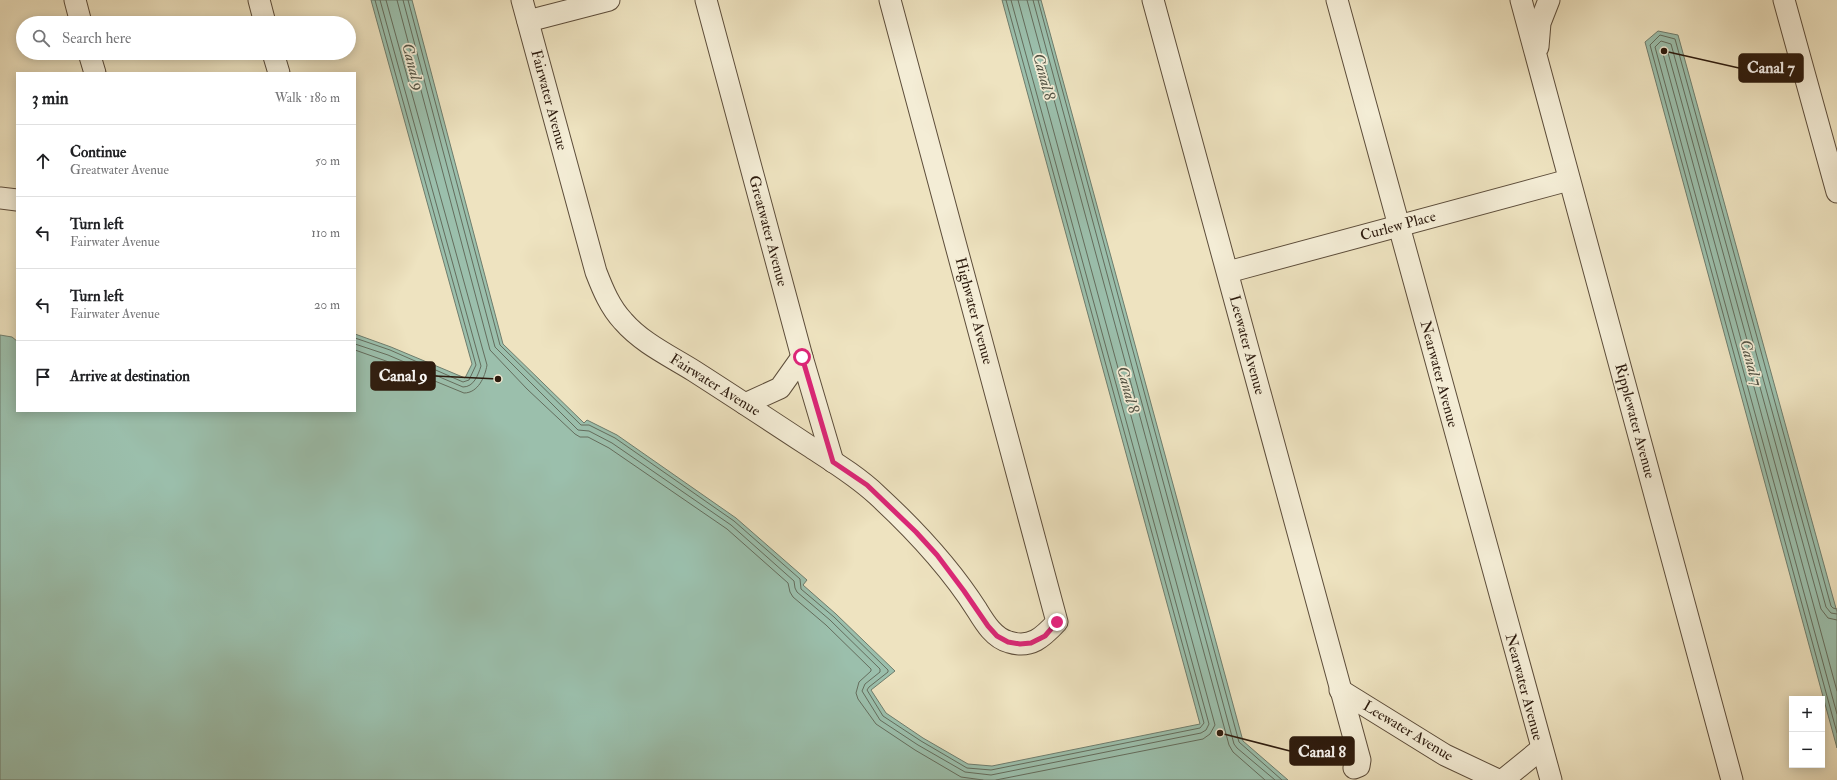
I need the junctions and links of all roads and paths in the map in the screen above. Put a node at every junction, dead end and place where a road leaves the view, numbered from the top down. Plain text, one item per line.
1 (75, 0) edge
2 (259, 0) edge
3 (522, 0) edge
4 (609, 0) edge
5 (706, 0) edge
6 (890, 0) edge
7 (1153, 0) edge
8 (1337, 0) edge
9 (1521, 0) edge
10 (1549, 0) edge
11 (1787, 4) edge
12 (79, 16) edge
13 (263, 16) edge
14 (528, 21) junction
15 (92, 60) edge
16 (275, 60) edge
17 (1537, 61) junction
18 (95, 72) edge
19 (278, 72) edge
20 (1569, 180) junction
21 (1837, 192) edge
22 (0, 198) edge
23 (16, 200) edge
24 (1398, 226) junction
25 (1228, 272) junction
26 (802, 357) junction
27 (745, 404) junction
28 (833, 462) junction
29 (1057, 622) joint
30 (1340, 690) junction
31 (1541, 749) junction
32 (1354, 768) dead end
33 (1498, 780) edge
34 (1503, 780) edge
35 (1551, 780) edge
36 (1732, 780) edge

1 - 12 street
2 - 13 street
3 - 14 street, Fairwater Avenue
4 - 14 street
5 - 26 street, Greatwater Avenue
6 - 29 street, Highwater Avenue
7 - 25 street, Leewater Avenue
8 - 24 street, Nearwater Avenue
9 - 17 street, Ripplewater Avenue
10 - 17 street, Ripplewater Avenue
11 - 21 street
14 - 27 street, Fairwater Avenue
15 - 18 street
16 - 19 street
17 - 20 street, Ripplewater Avenue
20 - 24 street, Curlew Place
20 - 36 street, Ripplewater Avenue
22 - 23 street
24 - 25 street, Curlew Place
24 - 31 street, Nearwater Avenue
25 - 30 street, Leewater Avenue
26 - 27 street
26 - 28 street, Greatwater Avenue
27 - 28 street, Fairwater Avenue
28 - 29 street, Fairwater Avenue
30 - 32 street, Leewater Avenue
30 - 33 street, Leewater Avenue
31 - 34 street, Nearwater Avenue
31 - 35 street, Nearwater Avenue

